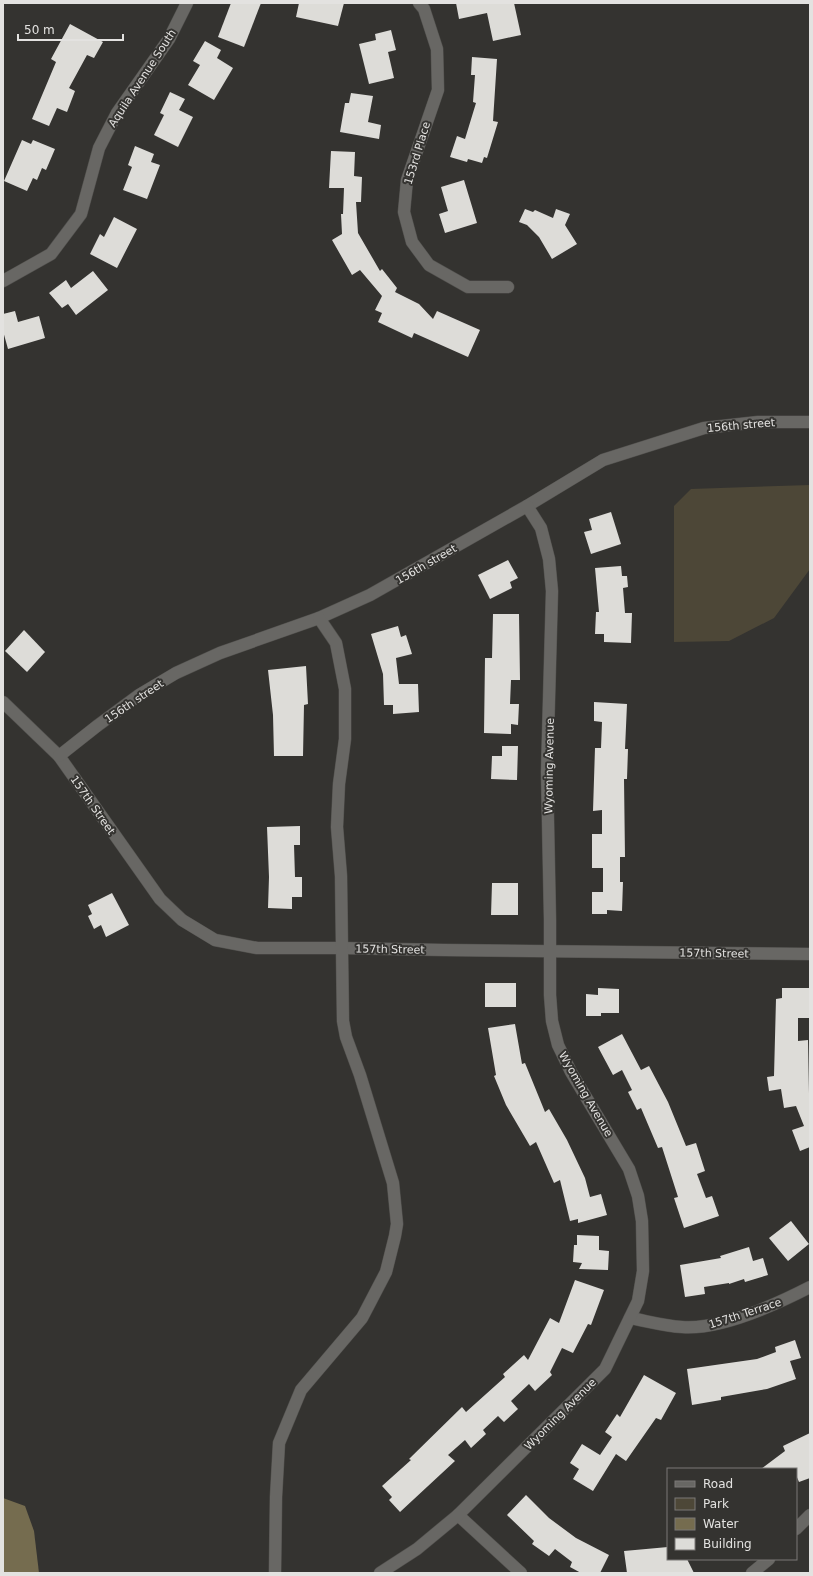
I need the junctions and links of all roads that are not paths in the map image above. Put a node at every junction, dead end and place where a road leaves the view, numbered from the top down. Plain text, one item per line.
1 (187, 3) edge
2 (419, 3) edge
3 (3, 281) edge
4 (508, 287) dead end
5 (810, 422) edge
6 (527, 506) junction
7 (319, 618) junction
8 (3, 702) edge
9 (58, 756) junction
10 (341, 948) junction
11 (550, 952) junction
12 (810, 954) edge
13 (810, 1287) edge
14 (630, 1318) junction
15 (458, 1515) junction
16 (810, 1516) edge
17 (797, 1528) edge
18 (768, 1560) edge
19 (275, 1573) edge
20 (380, 1573) edge
21 (521, 1573) edge
22 (752, 1573) edge

1 - 3 street, Aquila Avenue South
2 - 4 street, 153rd Place
5 - 6 street, 156th street
6 - 7 street, 156th street
6 - 11 street, Wyoming Avenue
7 - 9 street, 156th street
7 - 10 street
8 - 9 street, 157th Street
9 - 10 street, 157th Street
10 - 11 street, 157th Street
10 - 19 street
11 - 12 street, 157th Street
11 - 14 street, Wyoming Avenue
13 - 14 street, 157th Terrace
14 - 15 street, Wyoming Avenue
15 - 20 street, Wyoming Avenue
15 - 21 street
16 - 17 street
18 - 22 street

